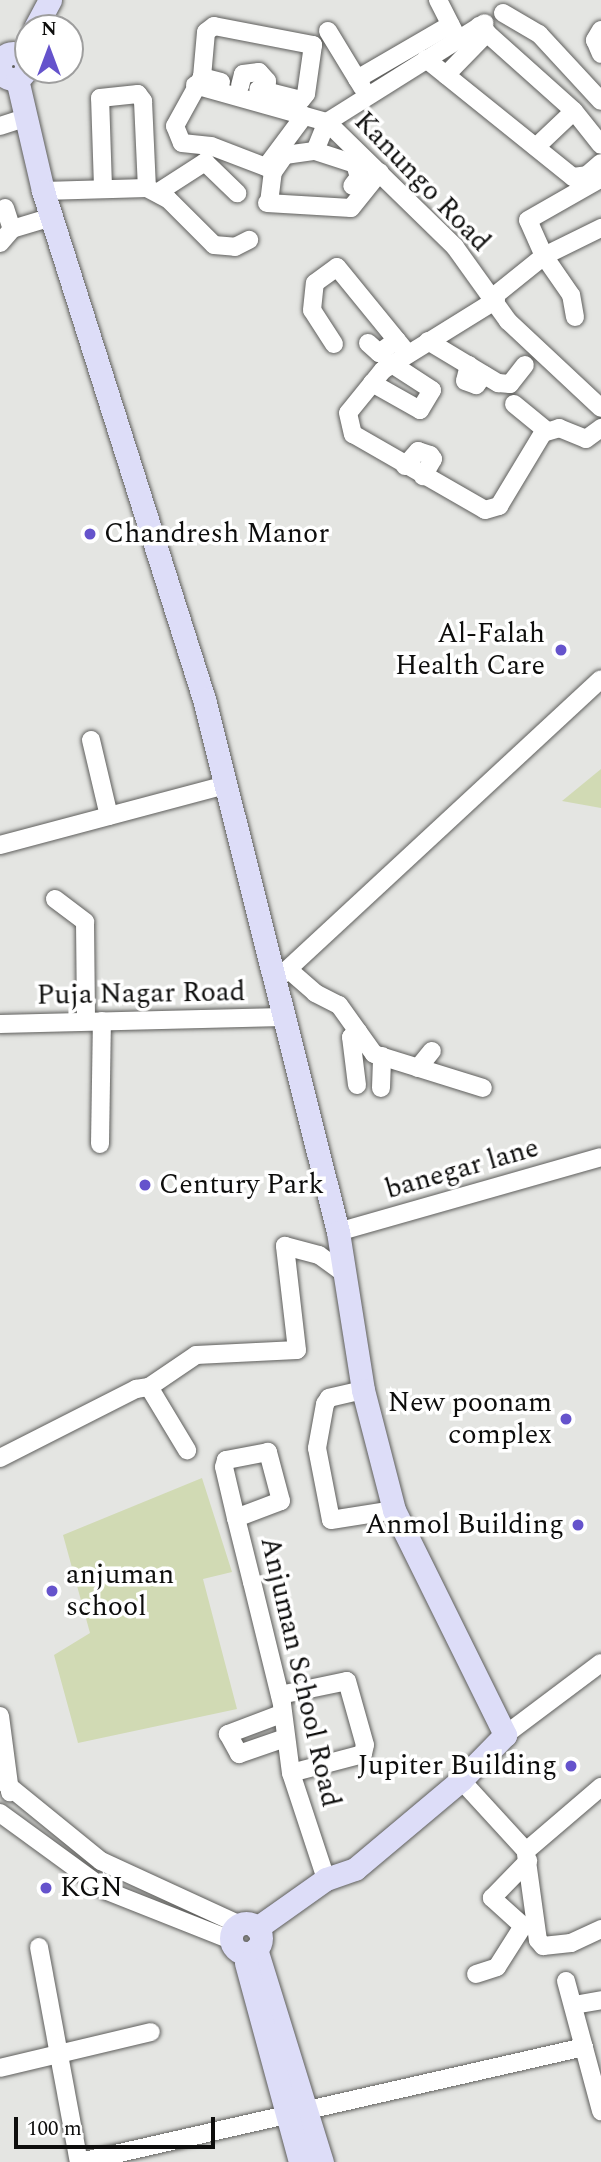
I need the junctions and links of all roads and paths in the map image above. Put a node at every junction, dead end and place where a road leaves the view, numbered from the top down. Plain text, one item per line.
1 (438, 0) edge
2 (503, 13) dead end
3 (484, 27) junction
4 (601, 30) edge
5 (328, 31) dead end
6 (454, 31) junction
7 (601, 54) edge
8 (426, 59) junction
9 (6, 72) edge
10 (446, 75) junction
11 (357, 79) junction
12 (198, 82) junction
13 (254, 91) junction
14 (367, 96) junction
15 (601, 101) edge
16 (574, 111) junction
17 (304, 116) junction
18 (25, 118) junction
19 (327, 122) junction
20 (0, 125) edge
21 (601, 145) edge
22 (536, 147) junction
23 (314, 151) junction
24 (601, 163) edge
25 (380, 172) junction
26 (601, 178) edge
27 (352, 186) dead end
28 (103, 187) junction
29 (153, 190) junction
30 (43, 191) junction
31 (237, 193) dead end
32 (5, 208) dead end
33 (52, 217) junction
34 (601, 228) edge
35 (6, 236) edge
36 (249, 240) dead end
37 (544, 256) junction
38 (498, 303) junction
39 (575, 317) dead end
40 (428, 341) junction
41 (368, 343) dead end
42 (334, 344) dead end
43 (402, 347) junction
44 (392, 364) junction
45 (525, 365) dead end
46 (372, 383) junction
47 (601, 399) edge
48 (514, 404) dead end
49 (601, 408) edge
50 (601, 428) edge
51 (547, 431) junction
52 (601, 679) edge
53 (91, 740) dead end
54 (226, 785) junction
55 (109, 816) junction
56 (0, 845) edge
57 (55, 899) dead end
58 (282, 976) junction
59 (283, 1017) junction
60 (94, 1021) junction
61 (0, 1024) edge
62 (353, 1032) junction
63 (432, 1051) dead end
64 (382, 1056) junction
65 (418, 1068) junction
66 (357, 1085) dead end
67 (381, 1088) dead end
68 (483, 1088) dead end
69 (100, 1144) dead end
70 (601, 1157) edge
71 (338, 1232) junction
72 (347, 1275) junction
73 (149, 1387) junction
74 (363, 1390) junction
75 (187, 1450) dead end
76 (0, 1458) edge
77 (394, 1510) junction
78 (236, 1518) dead end
79 (601, 1663) edge
80 (280, 1695) junction
81 (281, 1714) junction
82 (0, 1716) edge
83 (505, 1735) junction
84 (285, 1738) junction
85 (291, 1773) junction
86 (461, 1780) junction
87 (5, 1784) edge
88 (601, 1787) edge
89 (2, 1815) edge
90 (527, 1856) junction
91 (326, 1878) junction
92 (601, 1929) edge
93 (245, 1939) junction
94 (39, 1947) dead end
95 (476, 1975) dead end
96 (566, 1981) dead end
97 (601, 2000) edge
98 (574, 2005) junction
99 (151, 2032) dead end
100 (584, 2047) junction
101 (59, 2056) junction
102 (0, 2068) edge
103 (601, 2111) edge
104 (296, 2114) junction
105 (80, 2162) edge
106 (300, 2162) edge
107 (322, 2162) edge

1 - 6 street
2 - 15 street
3 - 6 street
3 - 10 street
3 - 16 street
4 - 7 street
5 - 11 street
6 - 8 street
6 - 11 street
8 - 10 street
8 - 14 street
9 - 18 main road
10 - 22 street
11 - 14 street
12 - 13 street, Kanungo Road
12 - 13 street
12 - 17 street
13 - 17 street, Kanungo Road
14 - 19 street
16 - 21 street
16 - 22 street
17 - 19 street, Kanungo Road
18 - 20 street
18 - 30 main road
19 - 23 street
19 - 25 street, Kanungo Road
22 - 24 street
23 - 25 street
23 - 27 street
25 - 38 street, Kanungo Road
26 - 37 street
28 - 29 street
28 - 29 street
28 - 30 street
29 - 31 street
29 - 36 street
30 - 33 main road
32 - 35 street
33 - 35 street
33 - 54 main road
34 - 37 street
37 - 38 street
37 - 39 street
38 - 40 street
38 - 47 street
38 - 49 street, Kanungo Road
40 - 43 street
40 - 45 street
41 - 43 street
42 - 43 street
43 - 44 street
44 - 46 street
44 - 46 street
46 - 51 street
48 - 51 street
50 - 51 street
52 - 58 street
53 - 55 street
54 - 55 street
54 - 58 main road
55 - 56 street
57 - 60 street
58 - 59 main road
58 - 62 street
59 - 60 street, Puja Nagar Road
59 - 71 main road
60 - 61 street, Puja Nagar Road
60 - 69 street
62 - 64 street
62 - 66 street
63 - 65 street
64 - 65 street
64 - 67 street
65 - 68 street
70 - 71 street, banegar lane
71 - 72 main road
72 - 73 street
72 - 74 main road
73 - 75 street
73 - 76 street
74 - 77 main road
74 - 77 street
77 - 83 main road
78 - 80 street, Anjuman School Road
79 - 83 street
80 - 81 street, Anjuman School Road
80 - 85 street
81 - 84 street, Anjuman School Road
81 - 84 street
82 - 87 street
83 - 86 main road
84 - 85 street, Anjuman School Road
85 - 91 street, Anjuman School Road
86 - 90 street
86 - 91 main road
87 - 89 street
87 - 93 street
88 - 90 street
89 - 93 street
90 - 92 street
90 - 95 street
91 - 93 main road
93 - 104 main road
94 - 101 street
96 - 98 street
97 - 98 street
98 - 100 street
99 - 101 street
100 - 103 street
100 - 104 street
101 - 102 street
101 - 105 street
104 - 105 street
104 - 106 main road
104 - 107 main road

